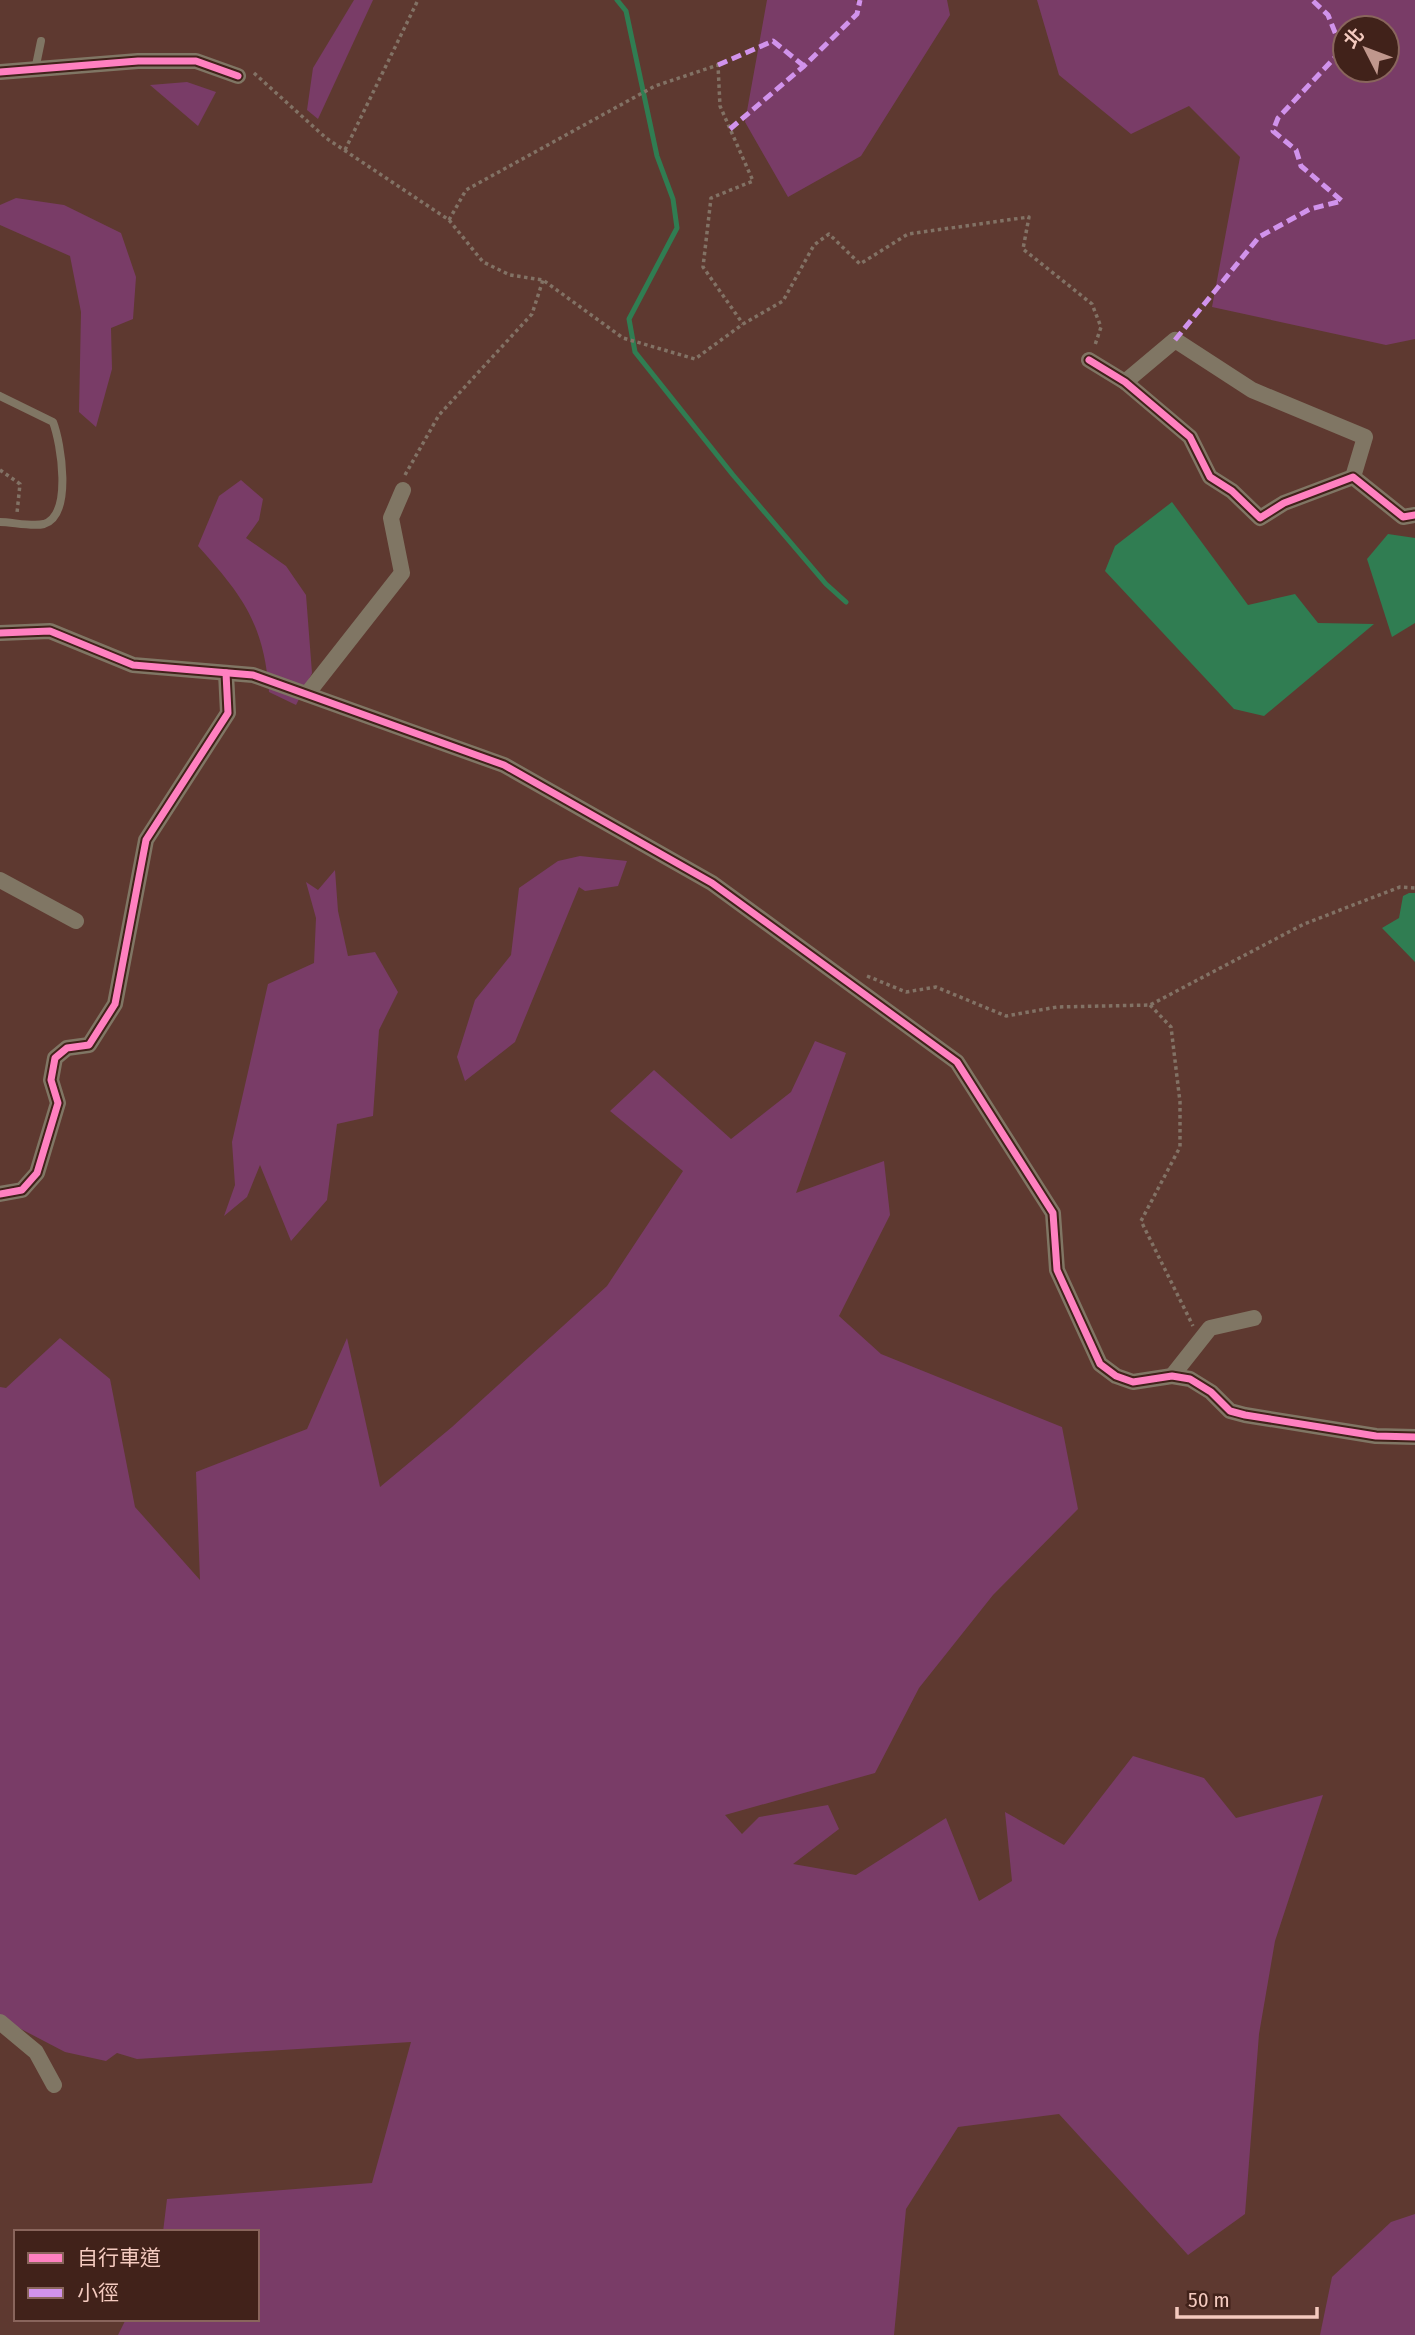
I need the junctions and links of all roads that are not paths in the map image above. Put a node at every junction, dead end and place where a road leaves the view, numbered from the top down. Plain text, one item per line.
1 (41, 41) dead end
2 (35, 69) junction
3 (0, 72) edge
4 (238, 76) road end
5 (1089, 360) road end
6 (1125, 382) junction
7 (0, 396) edge
8 (1353, 477) junction
9 (403, 490) road end
10 (1415, 515) edge
11 (0, 522) edge
12 (0, 633) edge
13 (226, 673) junction
14 (307, 694) junction
15 (0, 880) edge
16 (76, 922) dead end
17 (0, 1194) edge
18 (1254, 1318) dead end
19 (1172, 1376) junction
20 (1415, 1437) edge
21 (0, 2022) edge
22 (54, 2085) dead end

1 - 2 lane
2 - 3 street
2 - 4 street
5 - 6 street
6 - 8 street
6 - 8 street
7 - 11 lane
8 - 10 street
9 - 14 street
12 - 13 street
13 - 14 street
13 - 17 street
14 - 19 street
15 - 16 street
18 - 19 street
19 - 20 street
21 - 22 street

